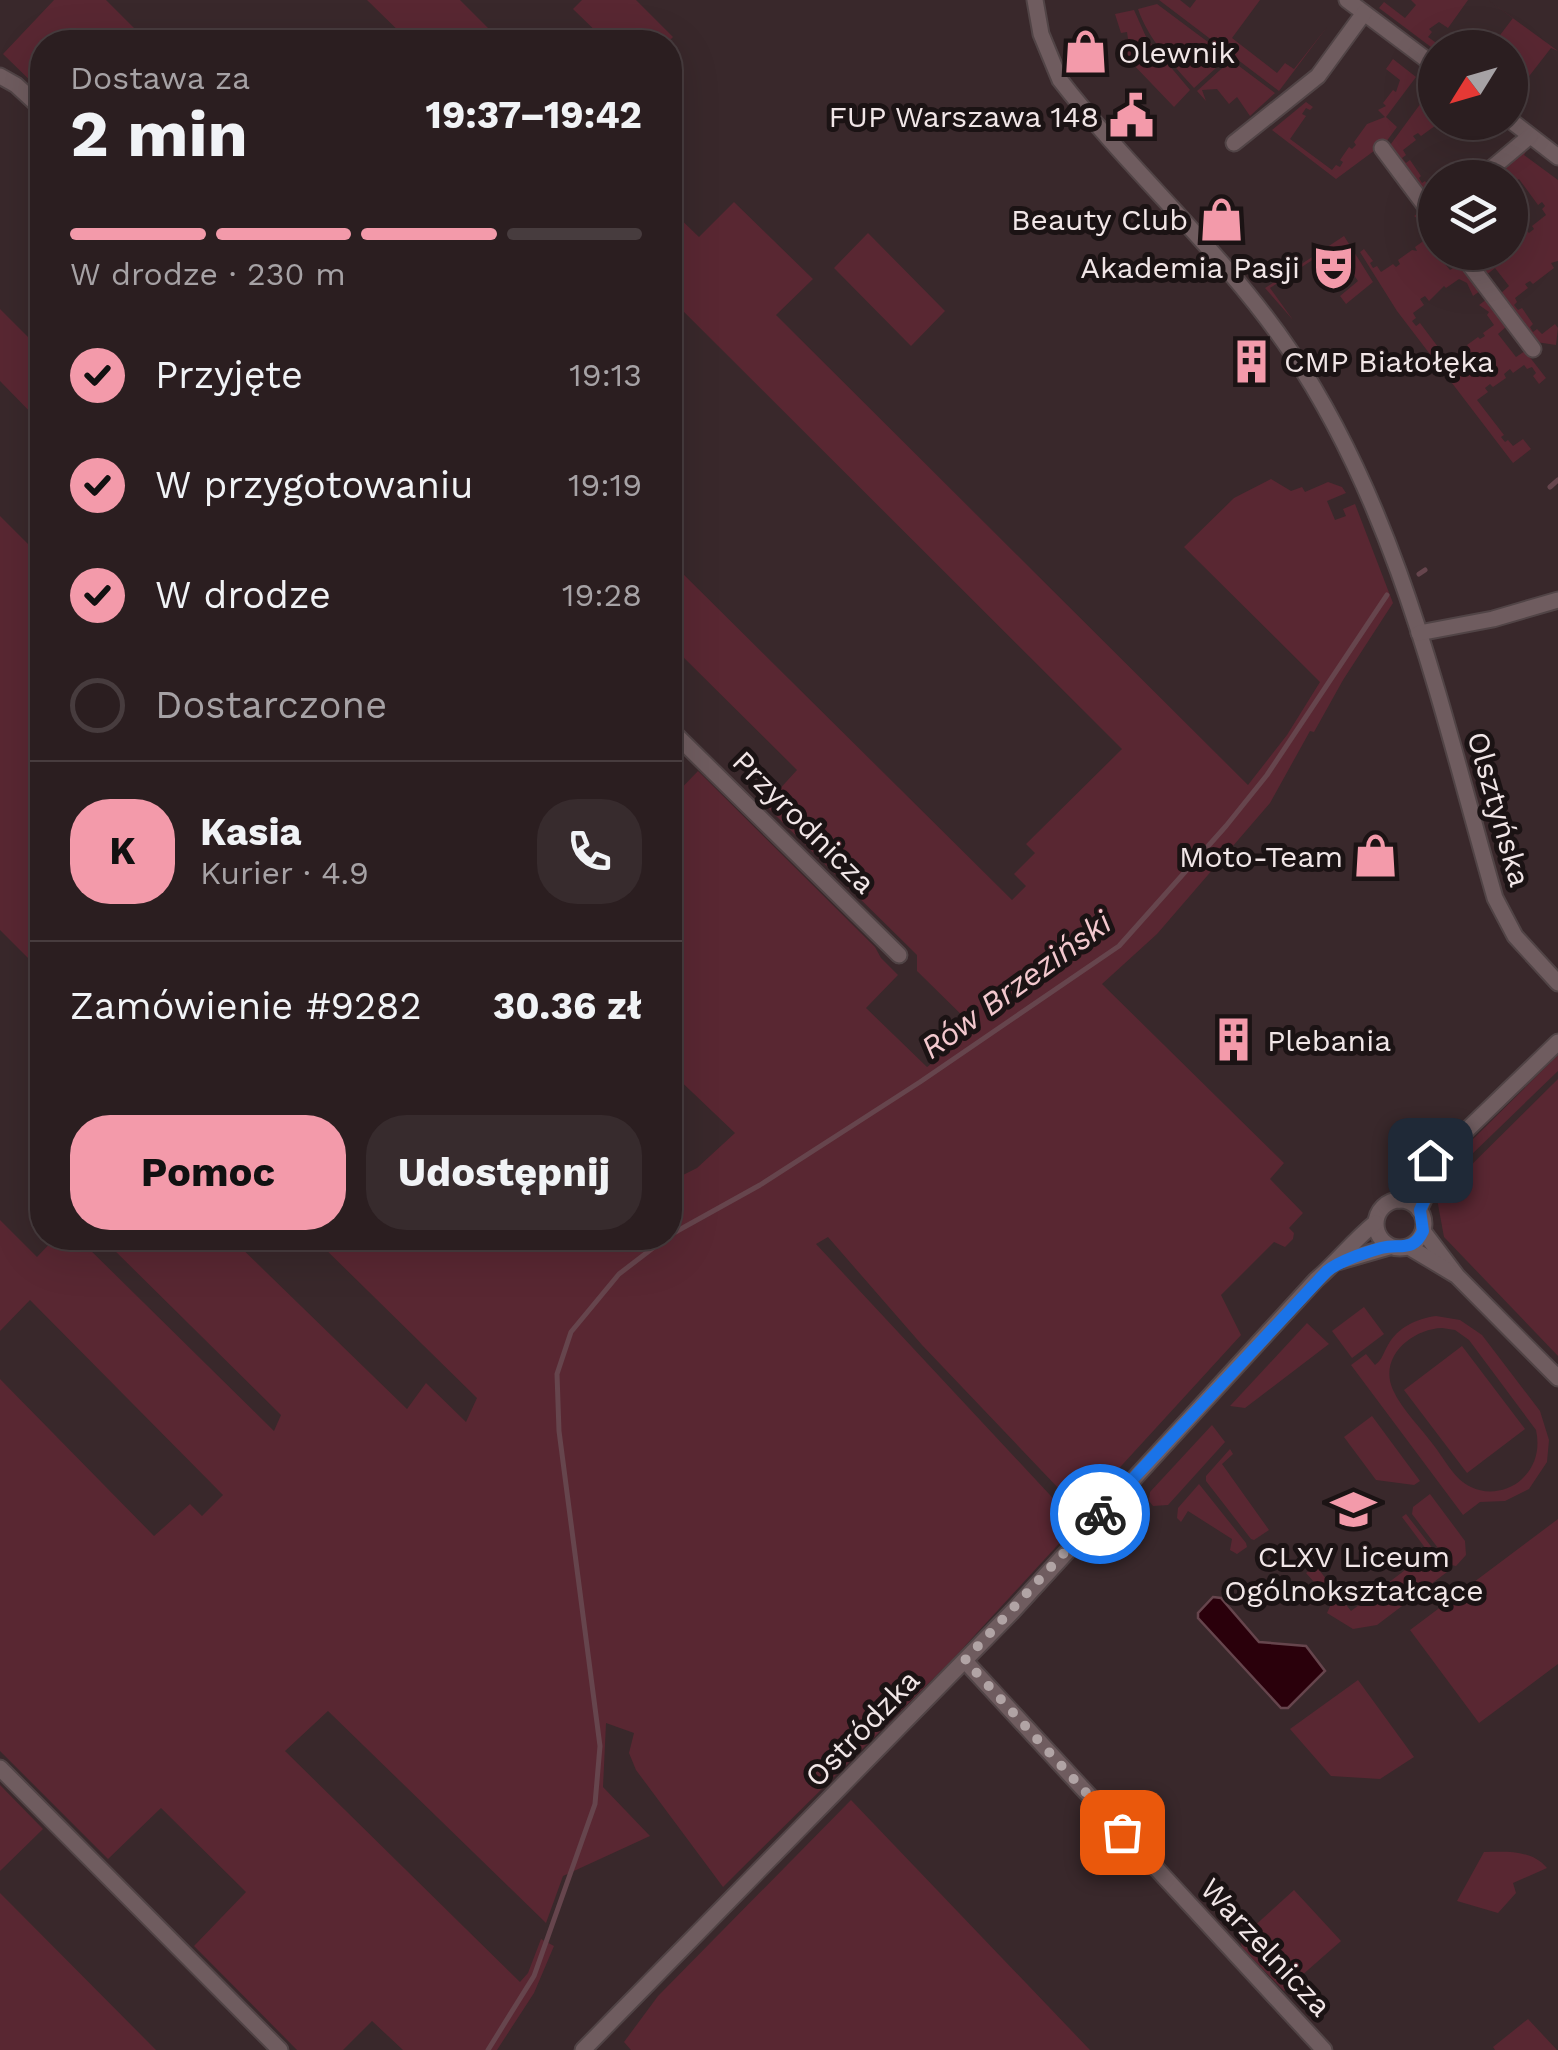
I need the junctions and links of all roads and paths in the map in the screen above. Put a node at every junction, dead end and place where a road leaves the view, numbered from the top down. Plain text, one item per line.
1 (1035, 0) edge
2 (1347, 0) edge
3 (1364, 13) junction
4 (1418, 53) edge
5 (0, 76) edge
6 (30, 98) edge
7 (1530, 136) joint
8 (1234, 143) dead end
9 (1382, 148) dead end
10 (1558, 157) edge
11 (1501, 160) edge
12 (1418, 194) edge
13 (1474, 270) edge
14 (1533, 348) dead end
15 (1558, 600) edge
16 (1419, 633) junction
17 (682, 741) edge
18 (899, 955) dead end
19 (1558, 983) edge
20 (1558, 1042) edge
21 (1441, 1155) junction
22 (1399, 1200) junction
23 (1420, 1210) junction
24 (1375, 1223) junction
25 (1423, 1231) junction
26 (1389, 1246) junction
27 (1409, 1247) junction
28 (1337, 1262) junction
29 (1457, 1276) junction
30 (1558, 1378) edge
31 (965, 1660) junction
32 (0, 1768) edge
33 (280, 2050) edge
34 (582, 2050) edge
35 (1324, 2050) edge

1 - 16 street, Olsztyńska
2 - 3 street
3 - 4 street
3 - 8 street
5 - 6 street
7 - 10 street
7 - 11 street
9 - 12 street
13 - 14 street
15 - 16 street
16 - 19 street, Olsztyńska
17 - 18 street, Przyrodnicza
20 - 21 street
21 - 22 street
21 - 23 street
22 - 23 street
22 - 24 street
23 - 25 street
24 - 26 street
24 - 28 street, Ostródzka
25 - 27 street
25 - 29 street
26 - 27 street
26 - 28 street, Ostródzka
27 - 29 street
28 - 31 street, Ostródzka
29 - 30 street
31 - 34 street, Ostródzka
31 - 35 street, Warzelnicza
32 - 33 street

